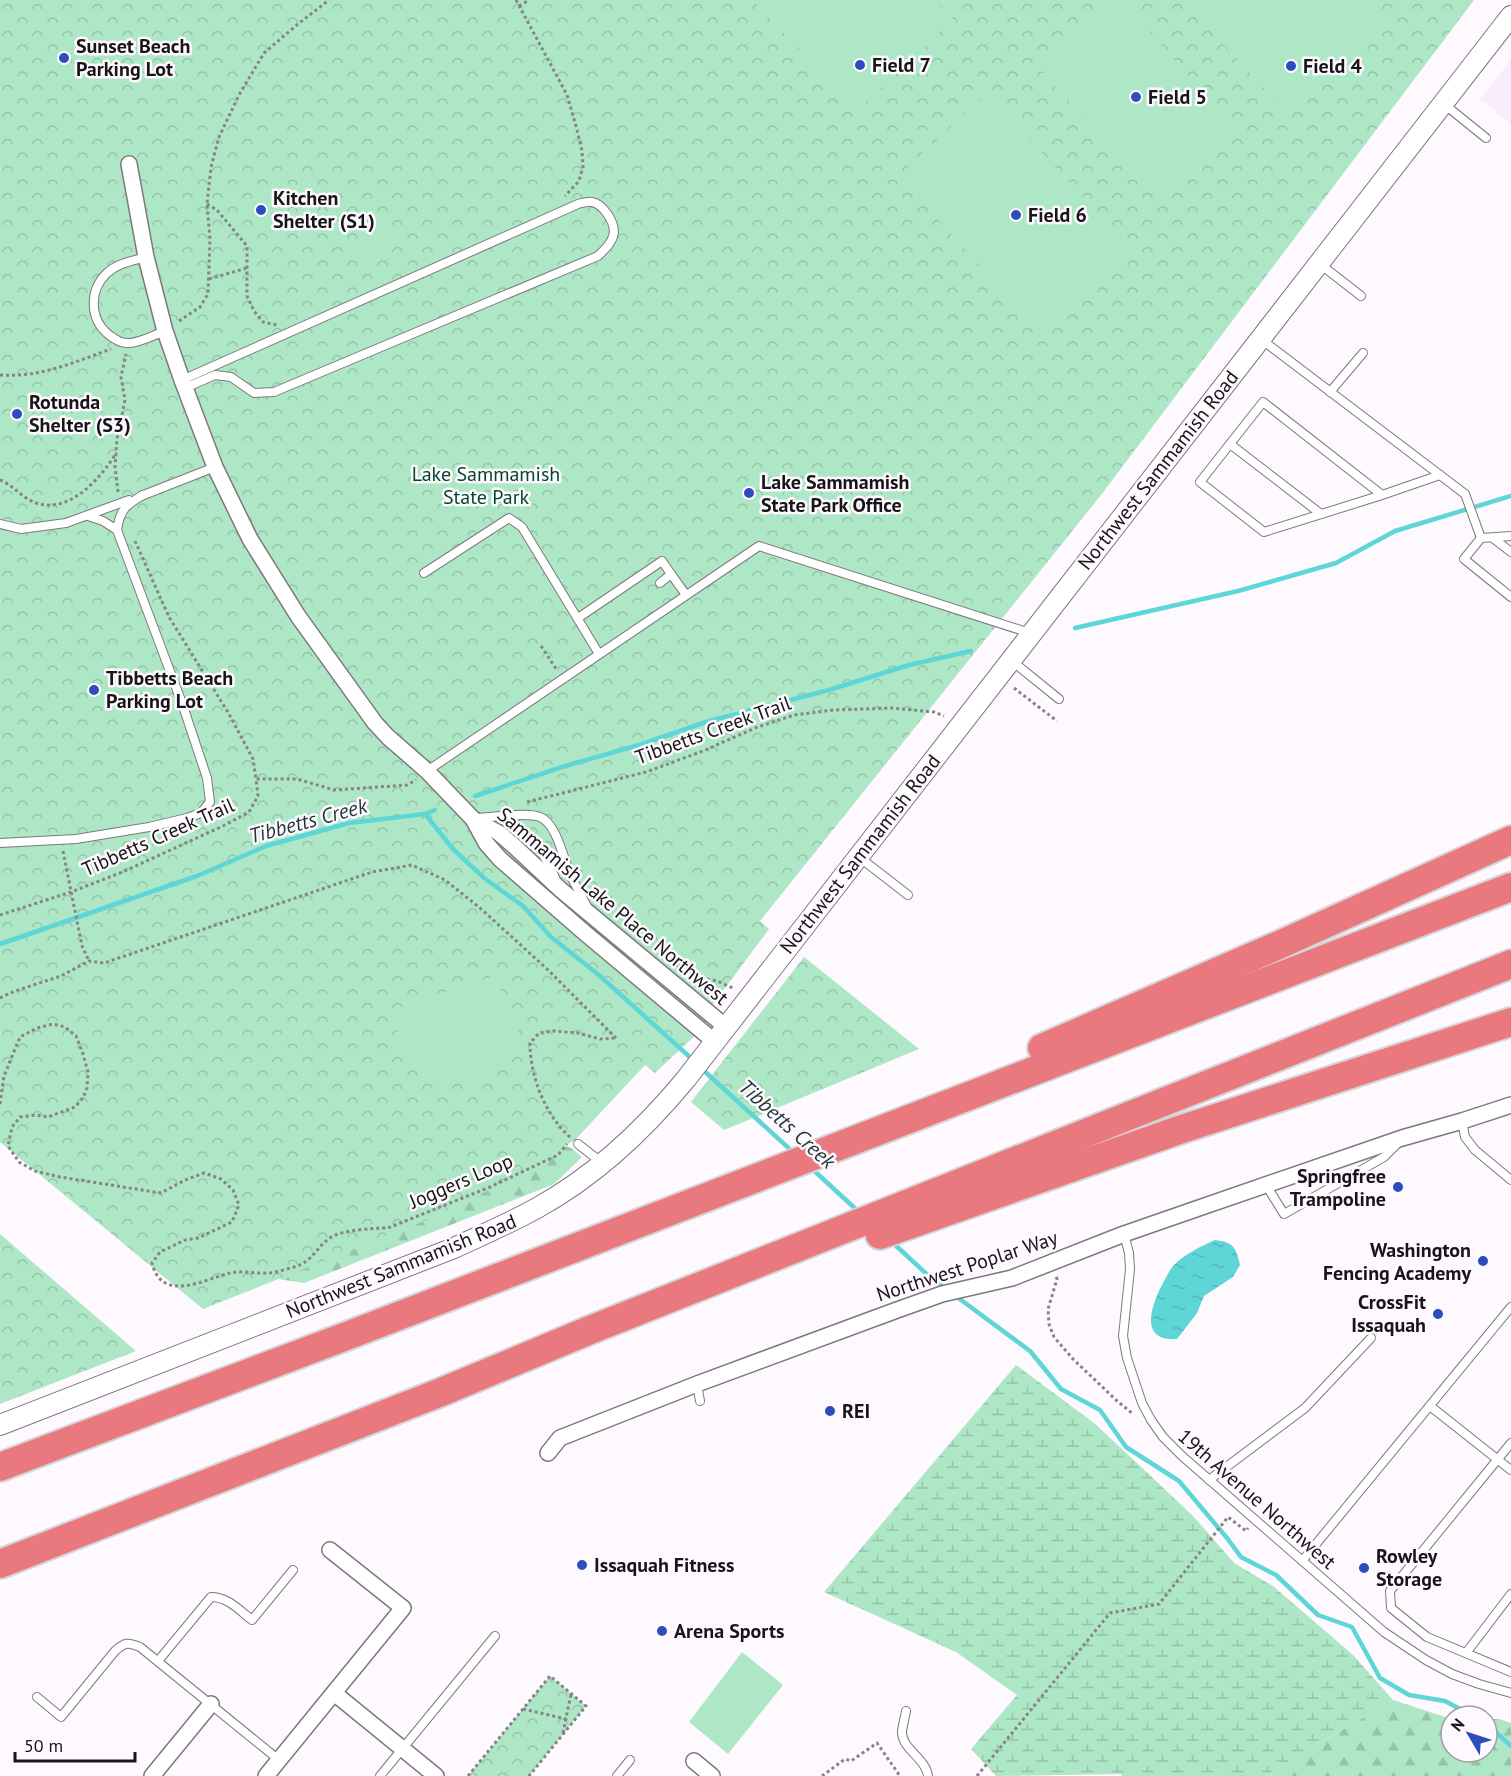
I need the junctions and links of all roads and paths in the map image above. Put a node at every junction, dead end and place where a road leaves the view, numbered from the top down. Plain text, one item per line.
1 (329, 0) edge
2 (516, 0) edge
3 (529, 0) edge
4 (519, 6) junction
5 (1511, 16) edge
6 (1443, 104) junction
7 (1486, 138) dead end
8 (129, 164) dead end
9 (558, 200) dead end
10 (207, 204) junction
11 (146, 257) junction
12 (1319, 263) junction
13 (247, 268) junction
14 (208, 279) junction
15 (1361, 296) dead end
16 (277, 325) dead end
17 (165, 331) junction
18 (1261, 338) junction
19 (128, 344) junction
20 (1363, 352) dead end
21 (0, 375) edge
22 (183, 384) junction
23 (1330, 392) junction
24 (1230, 444) junction
25 (116, 454) junction
26 (214, 467) junction
27 (1440, 475) junction
28 (0, 480) edge
29 (1382, 495) junction
30 (121, 507) junction
31 (1321, 514) junction
32 (88, 516) junction
33 (0, 524) edge
34 (117, 530) junction
35 (1511, 536) edge
36 (1481, 538) junction
37 (1493, 538) junction
38 (1511, 552) edge
39 (424, 573) dead end
40 (671, 574) junction
41 (660, 583) dead end
42 (686, 595) junction
43 (1511, 597) edge
44 (578, 618) junction
45 (1032, 633) junction
46 (541, 646) dead end
47 (599, 654) junction
48 (1010, 660) junction
49 (562, 679) junction
50 (1014, 688) dead end
51 (1059, 699) dead end
52 (945, 716) dead end
53 (1057, 721) dead end
54 (423, 775) junction
55 (256, 779) junction
56 (518, 804) dead end
57 (506, 816) junction
58 (473, 819) junction
59 (61, 840) junction
60 (1511, 840) edge
61 (0, 843) edge
62 (1511, 854) edge
63 (858, 856) junction
64 (1511, 887) edge
65 (561, 890) junction
66 (70, 892) junction
67 (908, 895) dead end
68 (0, 915) edge
69 (592, 916) junction
70 (1279, 945) junction
71 (89, 961) junction
72 (1511, 964) edge
73 (683, 968) dead end
74 (734, 988) dead end
75 (0, 998) edge
76 (1511, 1022) edge
77 (715, 1041) junction
78 (0, 1104) edge
79 (1511, 1105) edge
80 (1462, 1121) junction
81 (1402, 1138) junction
82 (578, 1144) dead end
83 (812, 1156) junction
84 (602, 1163) junction
85 (1511, 1180) edge
86 (1266, 1185) junction
87 (887, 1222) junction
88 (1124, 1234) junction
89 (1053, 1262) junction
90 (1511, 1307) edge
91 (1371, 1338) dead end
92 (697, 1384) junction
93 (699, 1401) dead end
94 (1430, 1406) junction
95 (0, 1425) edge
96 (1163, 1437) junction
97 (1511, 1443) edge
98 (548, 1453) dead end
99 (1497, 1459) junction
100 (0, 1467) edge
101 (1511, 1470) edge
102 (1209, 1480) junction
103 (1246, 1531) dead end
104 (330, 1550) dead end
105 (1302, 1561) junction
106 (0, 1564) edge
107 (293, 1570) dead end
108 (1511, 1594) edge
109 (495, 1636) dead end
110 (1466, 1653) junction
111 (158, 1661) junction
112 (1511, 1672) edge
113 (334, 1693) junction
114 (1511, 1693) edge
115 (571, 1694) junction
116 (37, 1697) dead end
117 (211, 1704) junction
118 (523, 1709) junction
119 (906, 1711) dead end
120 (566, 1719) junction
121 (563, 1734) junction
122 (403, 1749) junction
123 (279, 1760) junction
124 (630, 1760) dead end
125 (694, 1761) dead end
126 (152, 1776) edge
127 (266, 1776) edge
128 (380, 1776) edge
129 (436, 1776) edge
130 (468, 1776) edge
131 (529, 1776) edge
132 (617, 1776) edge
133 (712, 1776) edge
134 (822, 1776) edge
135 (900, 1776) edge
136 (928, 1776) edge
137 (977, 1776) edge

1 - 10 path
2 - 4 path
3 - 4 path
4 - 9 path
5 - 6 street, Northwest Sammamish Road
6 - 7 lane
6 - 12 street, Northwest Sammamish Road
8 - 11 street, Sammamish Lake Place Northwest
10 - 13 path
10 - 14 path
11 - 17 street, Sammamish Lake Place Northwest
11 - 19 lane
12 - 15 lane
12 - 18 street, Northwest Sammamish Road
13 - 14 path
13 - 16 path
14 - 17 path
17 - 19 lane
17 - 22 street, Sammamish Lake Place Northwest
18 - 23 lane
18 - 45 street, Northwest Sammamish Road
19 - 21 path
19 - 25 path
20 - 23 lane
22 - 22 lane
22 - 26 street, Sammamish Lake Place Northwest
23 - 27 lane
24 - 29 lane
24 - 31 lane
24 - 31 lane
25 - 28 path
25 - 30 path
26 - 30 lane
26 - 54 street, Sammamish Lake Place Northwest
27 - 29 lane
27 - 36 lane
29 - 31 lane
30 - 32 lane
30 - 34 lane
30 - 55 path
32 - 33 lane
32 - 34 lane
34 - 59 lane
35 - 37 lane
36 - 37 lane
36 - 43 lane
37 - 38 lane
39 - 44 lane
40 - 41 lane
40 - 42 lane
40 - 44 lane
42 - 45 lane
42 - 47 lane
44 - 47 lane
45 - 48 street, Northwest Sammamish Road
46 - 49 path
47 - 49 lane
48 - 51 lane
48 - 63 street, Northwest Sammamish Road
49 - 54 lane
50 - 53 path
52 - 56 path, Tibbetts Creek Trail
54 - 55 path
54 - 58 street, Sammamish Lake Place Northwest
55 - 66 path, Tibbetts Creek Trail
57 - 58 lane
57 - 65 lane
57 - 69 lane
58 - 65 street, Sammamish Lake Place Northwest
58 - 77 street, Sammamish Lake Place Northwest
59 - 61 lane
59 - 66 path
60 - 70 highway
62 - 70 highway
63 - 67 lane
63 - 77 street, Northwest Sammamish Road
64 - 83 highway
65 - 69 street, Sammamish Lake Place Northwest
66 - 68 path, Tibbetts Creek Trail
66 - 71 path
69 - 77 street, Sammamish Lake Place Northwest
70 - 83 highway
71 - 75 path, Joggers Loop
71 - 78 path, Joggers Loop
72 - 87 highway
73 - 74 path
76 - 87 highway
77 - 84 street, Northwest Sammamish Road
79 - 80 street, Northwest Poplar Way
80 - 81 street, Northwest Poplar Way
80 - 85 lane
81 - 86 street, Northwest Poplar Way
81 - 86 lane
82 - 84 lane
83 - 100 highway
84 - 95 street, Northwest Sammamish Road
86 - 88 street, Northwest Poplar Way
87 - 106 highway
88 - 89 street, Northwest Poplar Way
88 - 96 lane, 19th Avenue Northwest
89 - 92 street, Northwest Poplar Way
89 - 96 path
90 - 94 lane
91 - 102 lane
92 - 93 lane
92 - 98 street, Northwest Poplar Way
94 - 99 lane
94 - 105 lane
96 - 102 lane, 19th Avenue Northwest
97 - 99 lane
99 - 101 lane
99 - 110 lane
102 - 105 lane, 19th Avenue Northwest
103 - 137 path
104 - 113 street
105 - 114 lane, 19th Avenue Northwest
107 - 111 lane
108 - 110 lane
109 - 122 lane
110 - 112 lane
111 - 116 lane
111 - 117 lane
113 - 122 street
113 - 123 street
115 - 118 path
115 - 120 path
115 - 121 path
117 - 123 lane
117 - 126 street
118 - 120 path
118 - 130 path
119 - 136 lane
120 - 121 path
121 - 131 path
122 - 128 lane
122 - 129 street
123 - 127 street
124 - 132 lane
125 - 133 street
134 - 135 path

